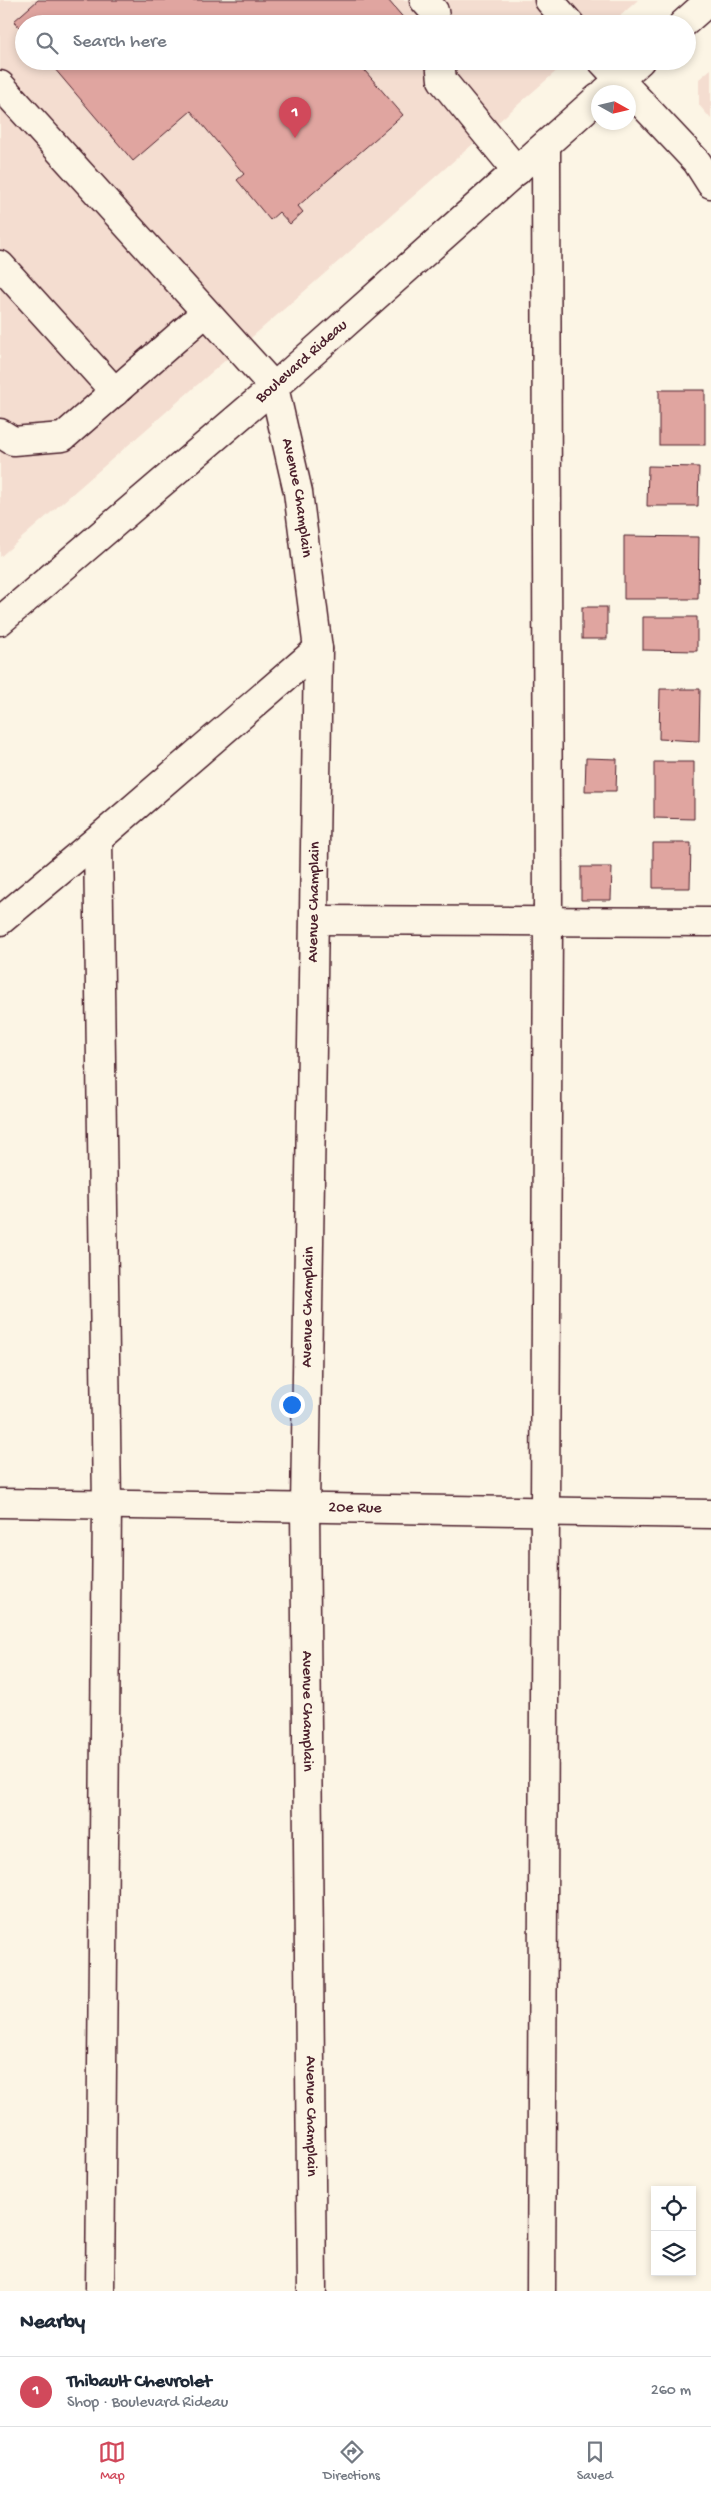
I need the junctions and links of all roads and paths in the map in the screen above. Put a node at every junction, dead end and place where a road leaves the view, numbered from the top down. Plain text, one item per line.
1 (424, 0) edge
2 (550, 0) edge
3 (710, 0) edge
4 (435, 15) edge
5 (562, 15) edge
6 (693, 15) edge
7 (441, 70) edge
8 (626, 70) edge
9 (606, 83) edge
10 (0, 85) edge
11 (546, 145) junction
12 (517, 171) junction
13 (711, 184) edge
14 (0, 265) edge
15 (205, 313) junction
16 (274, 387) junction
17 (115, 392) junction
18 (0, 433) edge
19 (2, 616) edge
20 (318, 649) junction
21 (98, 840) junction
22 (316, 920) junction
23 (548, 920) junction
24 (0, 921) edge
25 (711, 922) edge
26 (0, 1503) edge
27 (107, 1504) junction
28 (305, 1508) junction
29 (544, 1512) junction
30 (711, 1514) edge
31 (100, 2291) edge
32 (312, 2291) edge
33 (541, 2291) edge

1 - 4 street
2 - 5 street
3 - 6 street
7 - 12 street
8 - 9 street, Boulevard Rideau
9 - 11 street, Boulevard Rideau
9 - 13 street
10 - 15 street
11 - 12 street, Boulevard Rideau
11 - 23 street
12 - 16 street, Boulevard Rideau
14 - 17 street
15 - 16 street
15 - 17 street
16 - 19 street, Boulevard Rideau
16 - 20 street, Avenue Champlain
17 - 18 street
20 - 21 street
20 - 22 street, Avenue Champlain
21 - 24 street
21 - 27 street
22 - 23 street
22 - 28 street, Avenue Champlain
23 - 25 street
23 - 29 street
26 - 27 street, 20e Rue
27 - 28 street, 20e Rue
27 - 31 street
28 - 29 street, 20e Rue
28 - 32 street, Avenue Champlain
29 - 30 street, 20e Rue
29 - 33 street

